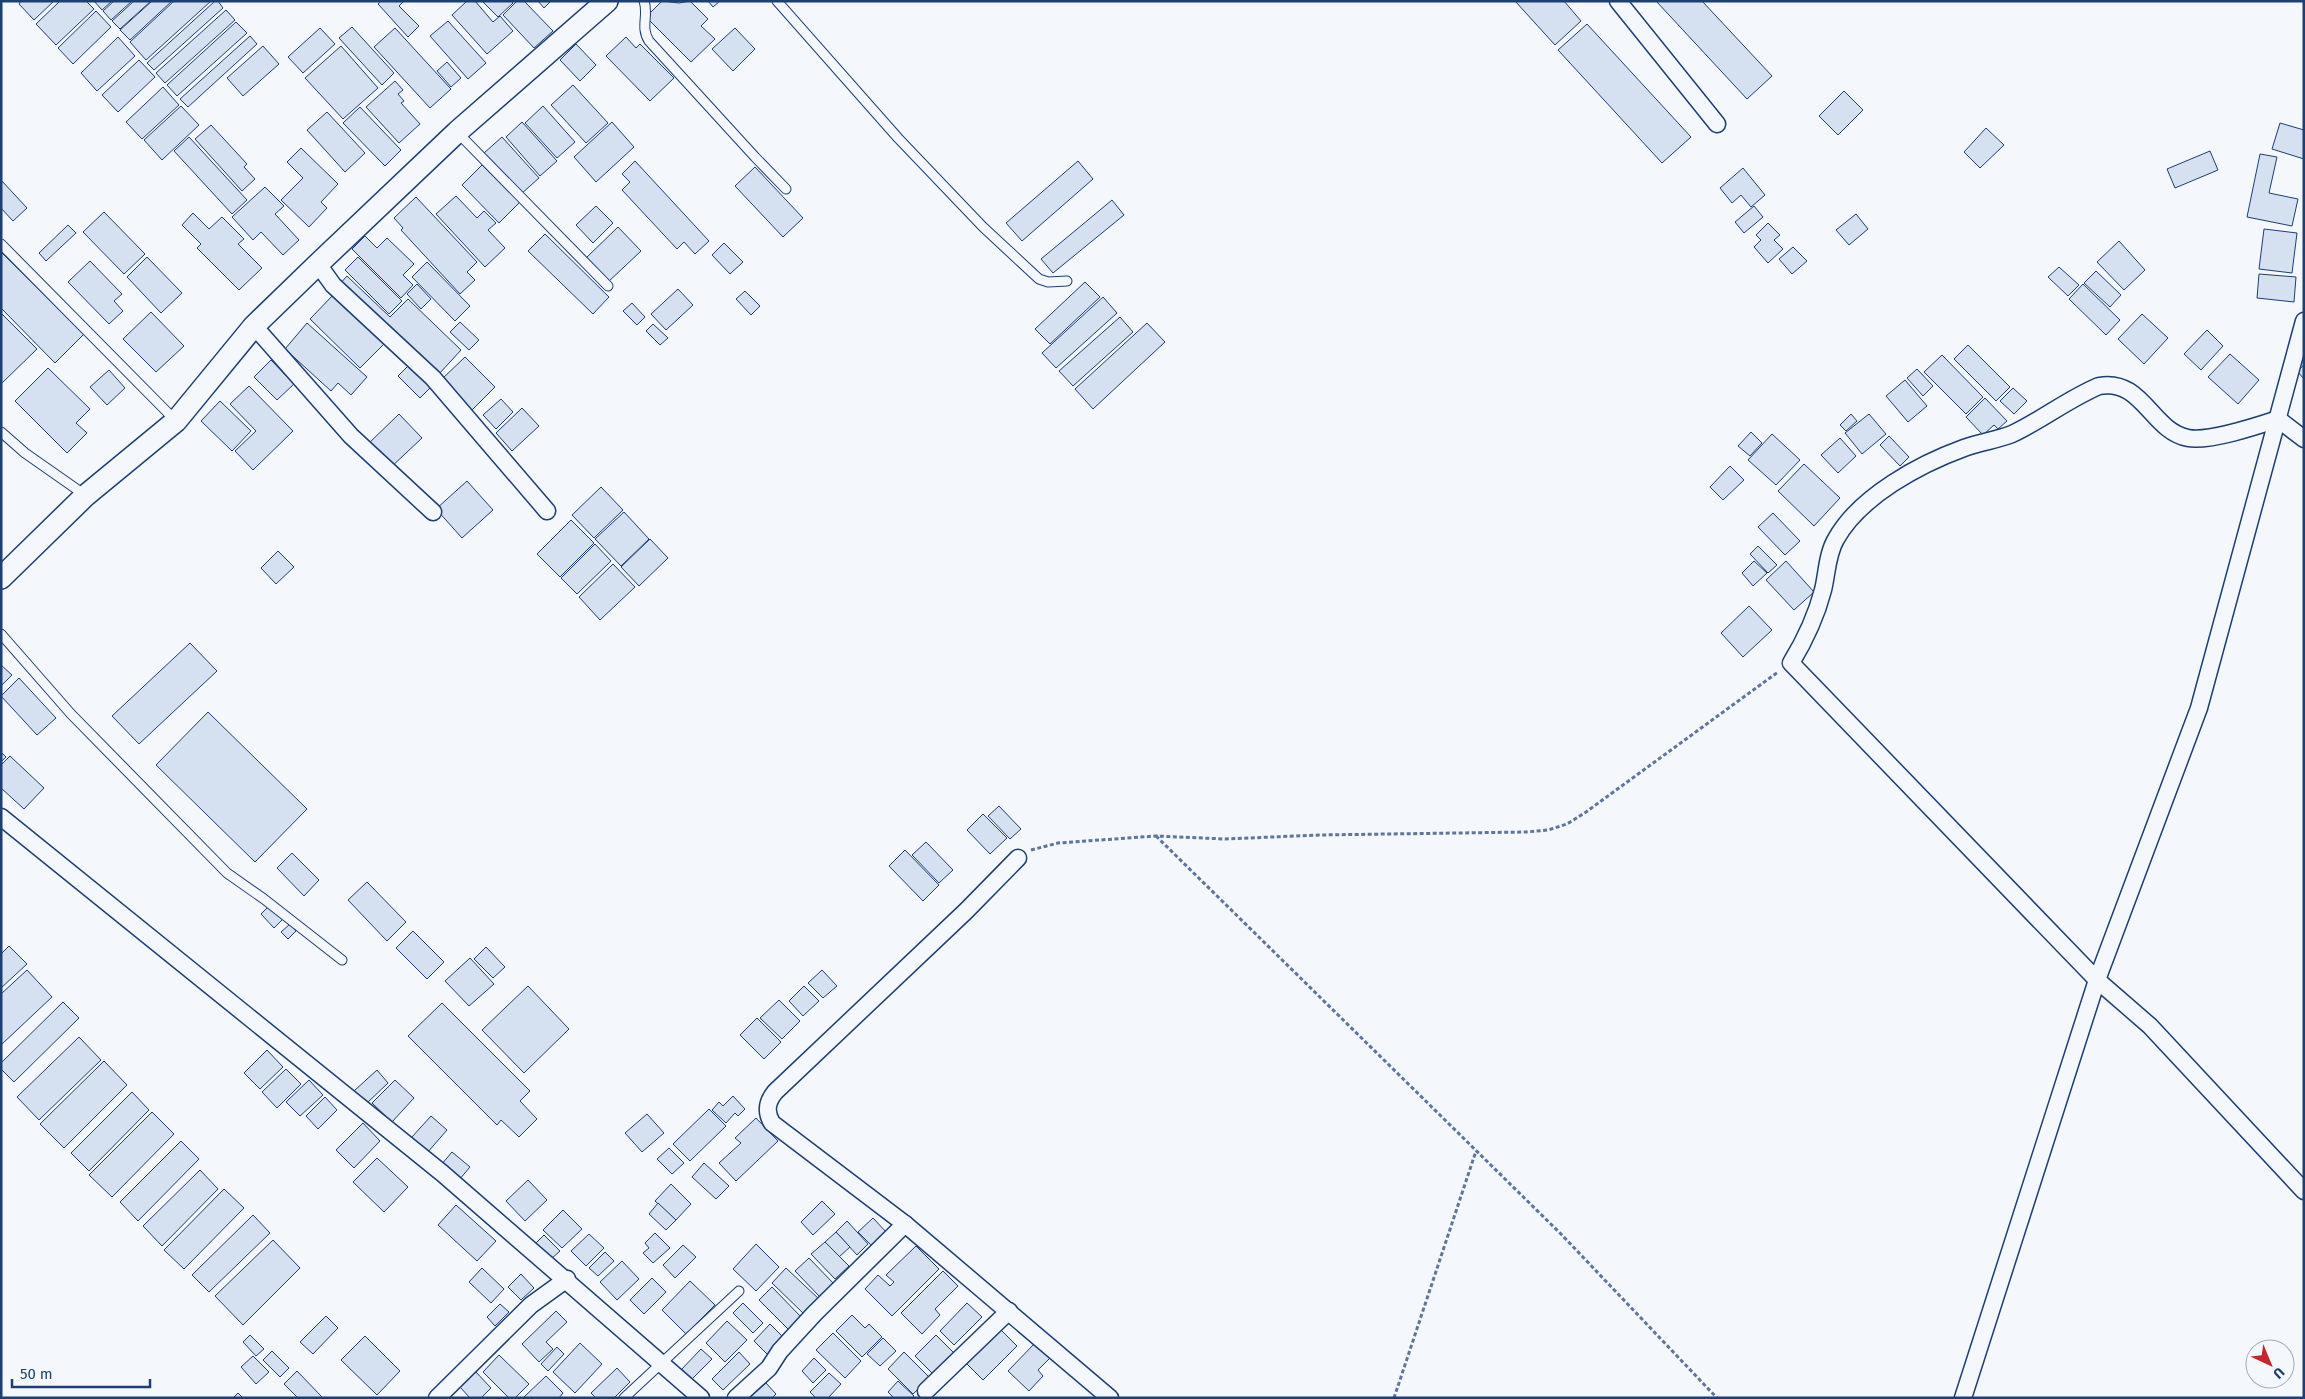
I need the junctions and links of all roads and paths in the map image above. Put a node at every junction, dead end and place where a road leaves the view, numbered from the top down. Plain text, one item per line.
1 (607, 1) edge
2 (644, 1) edge
3 (777, 1) edge
4 (1618, 1) edge
5 (1717, 124) dead end
6 (458, 132) junction
7 (786, 189) dead end
8 (1, 244) edge
9 (318, 264) junction
10 (1067, 281) dead end
11 (608, 286) dead end
12 (2304, 321) edge
13 (254, 326) junction
14 (2278, 419) junction
15 (176, 421) junction
16 (1, 432) edge
17 (2304, 439) edge
18 (85, 496) junction
19 (547, 511) dead end
20 (433, 512) dead end
21 (1, 578) edge
22 (1, 634) edge
23 (1791, 663) junction
24 (1, 817) edge
25 (1156, 836) junction
26 (1018, 858) joint
27 (342, 960) dead end
28 (2097, 980) junction
29 (1476, 1151) junction
30 (2304, 1191) edge
31 (905, 1224) junction
32 (567, 1279) junction
33 (739, 1291) dead end
34 (1009, 1311) junction
35 (662, 1364) junction
36 (926, 1391) dead end
37 (446, 1395) edge
38 (624, 1398) edge
39 (701, 1398) edge
40 (736, 1398) edge
41 (1110, 1398) edge
42 (1394, 1398) edge
43 (1718, 1398) edge
44 (1963, 1398) edge

1 - 6 street
2 - 7 lane
3 - 10 lane
4 - 5 street
6 - 9 street
6 - 11 lane
8 - 15 lane
9 - 13 street
9 - 19 street
12 - 14 street
13 - 15 street
13 - 20 street
14 - 17 street
14 - 23 street
14 - 28 street
15 - 18 street
16 - 18 lane
18 - 21 street
22 - 27 lane
23 - 25 path
23 - 28 street
24 - 32 street
25 - 26 path
25 - 29 path
26 - 31 street
28 - 30 street
28 - 44 street
29 - 42 path
29 - 43 path
31 - 34 street
31 - 40 street
32 - 35 street
32 - 37 street
33 - 35 lane
34 - 36 street
34 - 41 street
35 - 38 lane
35 - 39 street

